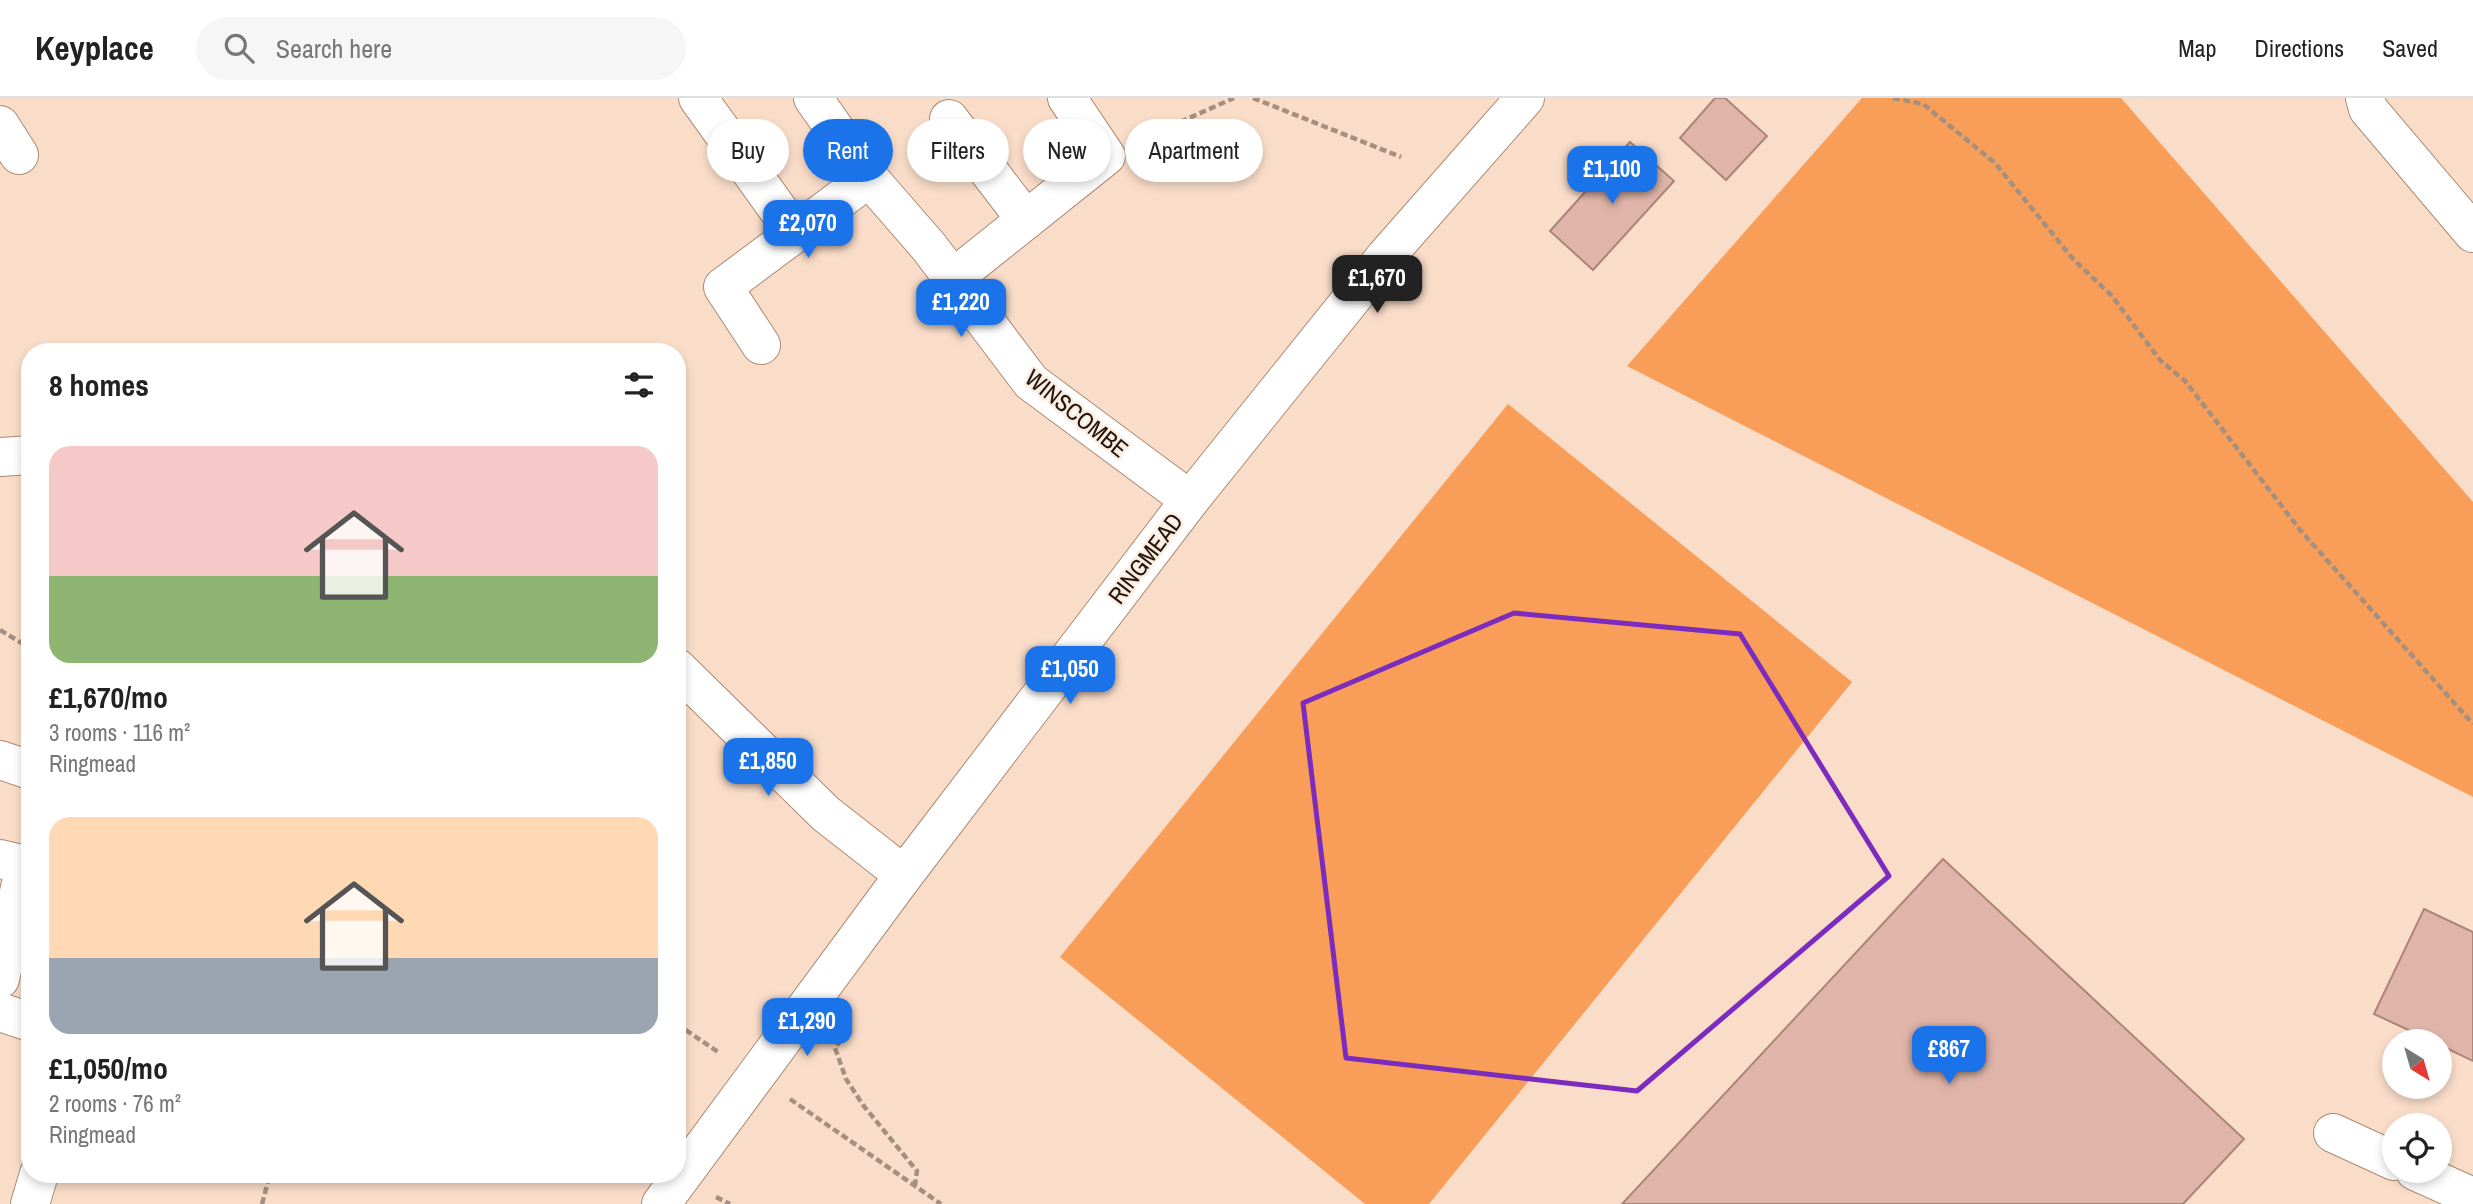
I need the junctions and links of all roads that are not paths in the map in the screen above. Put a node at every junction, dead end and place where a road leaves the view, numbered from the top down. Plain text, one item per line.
1 (698, 98) edge
2 (813, 98) edge
3 (1068, 98) edge
4 (1525, 98) edge
5 (2365, 98) edge
6 (828, 119) edge
7 (864, 182) edge
8 (872, 182) edge
9 (997, 182) edge
10 (1026, 220) junction
11 (795, 233) junction
12 (2473, 233) edge
13 (952, 279) junction
14 (761, 345) dead end
15 (21, 456) edge
16 (0, 457) edge
17 (1189, 500) junction
18 (686, 677) edge
19 (0, 760) edge
20 (21, 767) edge
21 (0, 859) edge
22 (21, 864) edge
23 (904, 875) junction
24 (21, 883) edge
25 (0, 979) edge
26 (0, 1012) edge
27 (21, 1019) edge
28 (2333, 1133) dead end
29 (2382, 1155) edge
30 (686, 1170) edge
31 (36, 1183) edge
32 (677, 1183) edge
33 (2441, 1183) edge
34 (2473, 1198) edge
35 (30, 1204) edge
36 (661, 1204) edge

1 - 11 street
2 - 6 street, WINSCOMBE
3 - 10 street
4 - 17 street, RINGMEAD
5 - 12 street
7 - 11 street
8 - 13 street, WINSCOMBE
9 - 10 street
10 - 13 street
11 - 14 street
13 - 17 street, WINSCOMBE
15 - 16 street
17 - 23 street, RINGMEAD
18 - 23 street
19 - 20 street
21 - 22 street
23 - 30 street, RINGMEAD
24 - 25 street
26 - 27 street
28 - 29 street
31 - 35 street
32 - 36 street, RINGMEAD
33 - 34 street

